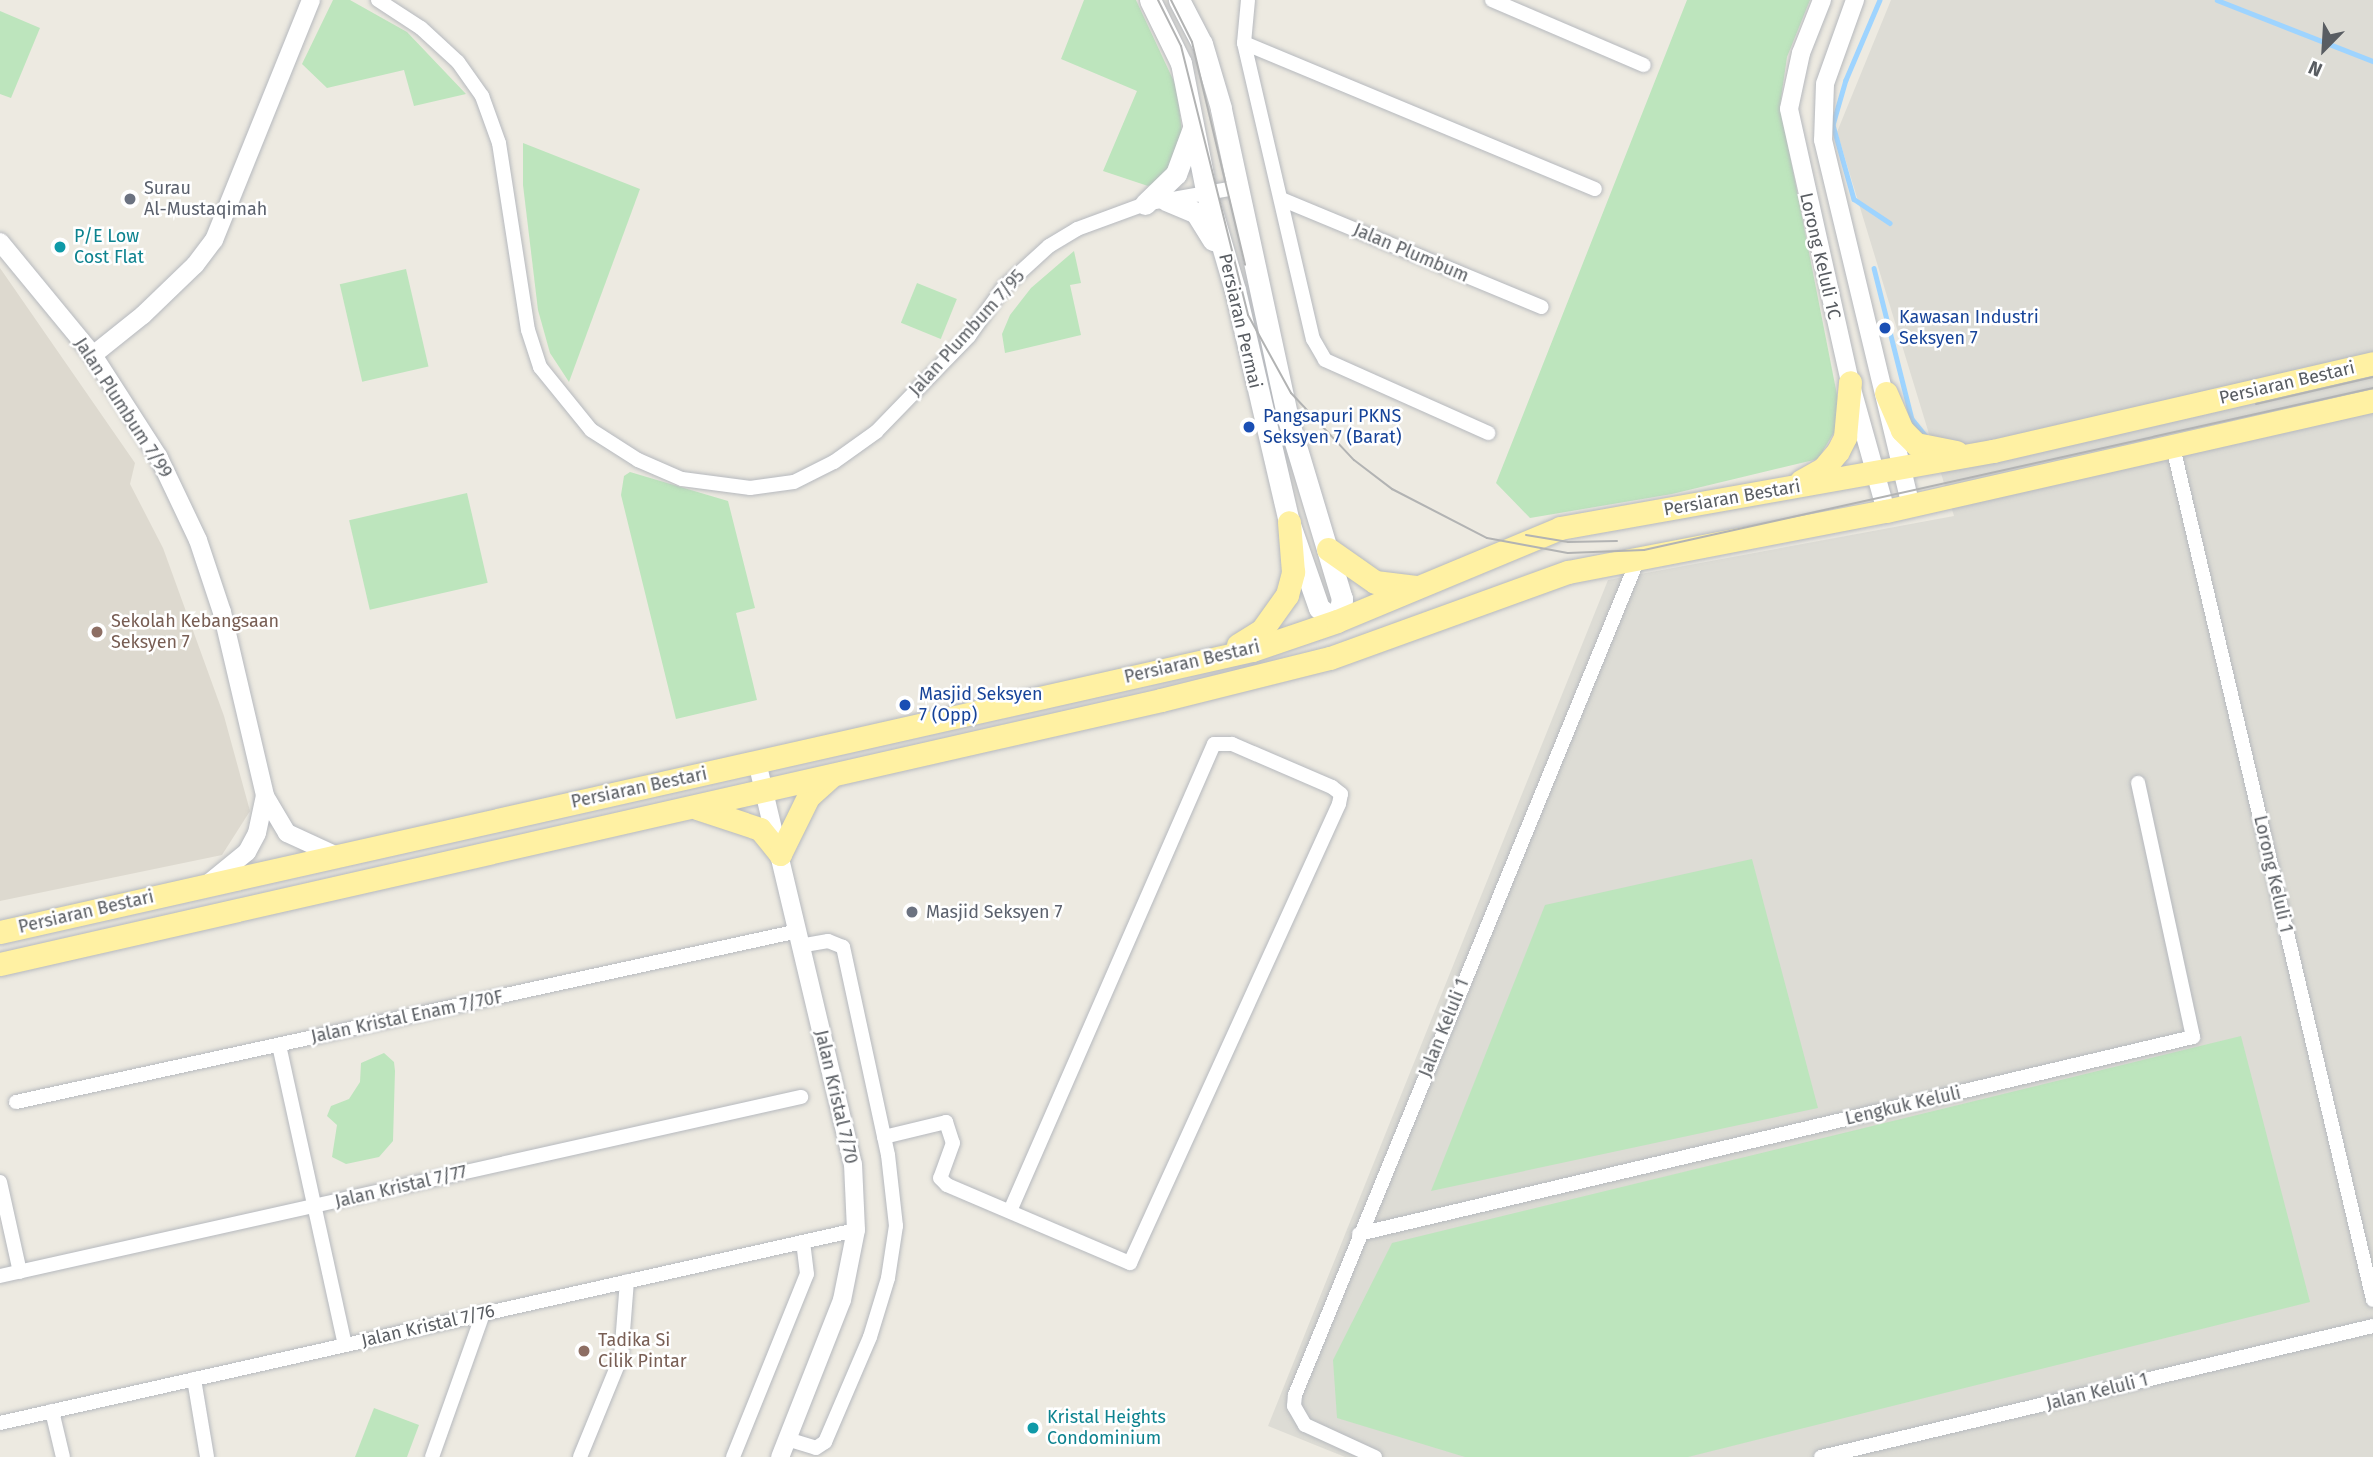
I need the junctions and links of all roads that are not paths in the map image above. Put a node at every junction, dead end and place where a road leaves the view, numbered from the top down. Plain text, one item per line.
1 (311, 0) edge
2 (378, 0) edge
3 (1150, 0) edge
4 (1179, 0) edge
5 (1193, 0) edge
6 (1248, 0) edge
7 (1492, 0) edge
8 (1822, 0) edge
9 (1855, 0) edge
10 (1244, 43) junction
11 (1203, 46) junction
12 (1644, 65) dead end
13 (1194, 124) junction
14 (1240, 187) junction
15 (1595, 189) dead end
16 (1206, 191) junction
17 (1281, 199) junction
18 (1155, 202) junction
19 (0, 243) edge
20 (1235, 290) junction
21 (1542, 307) dead end
22 (93, 355) junction
23 (2373, 363) edge
24 (1850, 382) junction
25 (1886, 393) junction
26 (2373, 400) edge
27 (1488, 433) dead end
28 (2173, 447) junction
29 (1993, 452) junction
30 (1902, 469) junction
31 (1875, 474) junction
32 (1764, 493) junction
33 (1911, 506) junction
34 (1886, 511) junction
35 (1289, 522) junction
36 (1328, 550) junction
37 (1638, 559) junction
38 (1424, 587) junction
39 (1471, 606) junction
40 (1337, 621) junction
41 (1203, 660) junction
42 (1161, 700) junction
43 (757, 762) junction
44 (832, 775) junction
45 (2137, 783) dead end
46 (765, 790) junction
47 (265, 796) junction
48 (694, 807) junction
49 (780, 854) junction
50 (335, 855) junction
51 (207, 884) junction
52 (0, 932) edge
53 (800, 938) junction
54 (0, 964) edge
55 (279, 1045) junction
56 (801, 1097) dead end
57 (16, 1102) dead end
58 (884, 1137) junction
59 (0, 1182) edge
60 (314, 1206) junction
61 (1010, 1212) junction
62 (856, 1230) junction
63 (1359, 1234) junction
64 (803, 1242) junction
65 (20, 1272) junction
66 (0, 1276) edge
67 (627, 1281) junction
68 (2373, 1300) edge
69 (483, 1314) junction
70 (2373, 1326) edge
71 (345, 1345) junction
72 (194, 1379) junction
73 (52, 1411) junction
74 (0, 1423) edge
75 (787, 1439) junction
76 (63, 1457) edge
77 (207, 1457) edge
78 (432, 1457) edge
79 (580, 1457) edge
80 (733, 1457) edge
81 (780, 1457) edge
82 (1375, 1457) edge
83 (1821, 1457) edge

1 - 22 street
2 - 18 street, Jalan Plumbum 7/95
3 - 13 main road, Persiaran Permai
4 - 11 main road, Persiaran Permai
5 - 11 main road
6 - 10 street
7 - 12 street
8 - 24 street, Lorong Keluli 1C
9 - 25 street, Lorong Keluli 1C
10 - 15 street
10 - 17 street
11 - 14 main road, Persiaran Permai
13 - 16 main road, Persiaran Permai
13 - 18 main road
14 - 16 street, Jalan Plumbum 7/95
14 - 36 main road, Persiaran Permai
16 - 18 street, Jalan Plumbum 7/95
16 - 20 main road, Persiaran Permai
17 - 21 street, Jalan Plumbum
17 - 27 street
18 - 20 main road
19 - 22 street, Jalan Plumbum 7/99
20 - 35 main road, Persiaran Permai
22 - 47 street, Jalan Plumbum 7/99
23 - 29 main road, Persiaran Bestari
24 - 31 street, Lorong Keluli 1C
24 - 32 main road
25 - 29 main road
25 - 30 street, Lorong Keluli 1C
26 - 28 main road, Persiaran Bestari
28 - 33 main road, Persiaran Bestari
28 - 68 street, Lorong Keluli 1
29 - 30 main road, Persiaran Bestari
30 - 31 main road, Persiaran Bestari
30 - 33 street, Lorong Keluli 1C
31 - 32 main road, Persiaran Bestari
31 - 34 street, Lorong Keluli 1C
32 - 38 main road, Persiaran Bestari
33 - 34 main road, Persiaran Bestari
34 - 37 main road, Persiaran Bestari
35 - 40 main road, Persiaran Permai
35 - 41 main road
36 - 38 main road
36 - 40 main road, Persiaran Permai
37 - 39 main road, Persiaran Bestari
37 - 63 street, Jalan Keluli 1
38 - 40 main road, Persiaran Bestari
39 - 40 main road
39 - 42 main road, Persiaran Bestari
40 - 41 main road, Persiaran Bestari
40 - 42 main road
41 - 43 main road, Persiaran Bestari
42 - 44 main road, Persiaran Bestari
43 - 46 street, Jalan Kristal 7/70
43 - 50 main road, Persiaran Bestari
44 - 46 main road, Persiaran Bestari
44 - 49 main road
45 - 63 street, Lengkuk Keluli
46 - 48 main road, Persiaran Bestari
46 - 49 street, Jalan Kristal 7/70
47 - 50 street
47 - 51 street
48 - 49 main road
48 - 54 main road, Persiaran Bestari
49 - 53 street, Jalan Kristal 7/70
50 - 51 main road, Persiaran Bestari
51 - 52 main road, Persiaran Bestari
53 - 55 street, Jalan Kristal Enam 7/70F
53 - 58 street, Jalan Kristal Enam 7/70F
53 - 62 street, Jalan Kristal 7/70
55 - 57 street, Jalan Kristal Enam 7/70F
55 - 60 street
56 - 60 street, Jalan Kristal 7/77
58 - 61 street
58 - 75 street
59 - 65 street
60 - 65 street, Jalan Kristal 7/77
60 - 71 street
61 - 61 street
62 - 64 street, Jalan Kristal 7/76
62 - 75 street, Jalan Kristal 7/70
63 - 82 street, Jalan Keluli 1
64 - 67 street, Jalan Kristal 7/76
64 - 80 street
65 - 66 street, Jalan Kristal 7/77
67 - 69 street, Jalan Kristal 7/76
67 - 79 street
69 - 71 street, Jalan Kristal 7/76
69 - 78 street
70 - 83 street, Jalan Keluli 1
71 - 72 street, Jalan Kristal 7/76
72 - 73 street, Jalan Kristal 7/76
72 - 77 street
73 - 74 street, Jalan Kristal 7/76
73 - 76 street
75 - 81 street, Jalan Kristal 7/70

